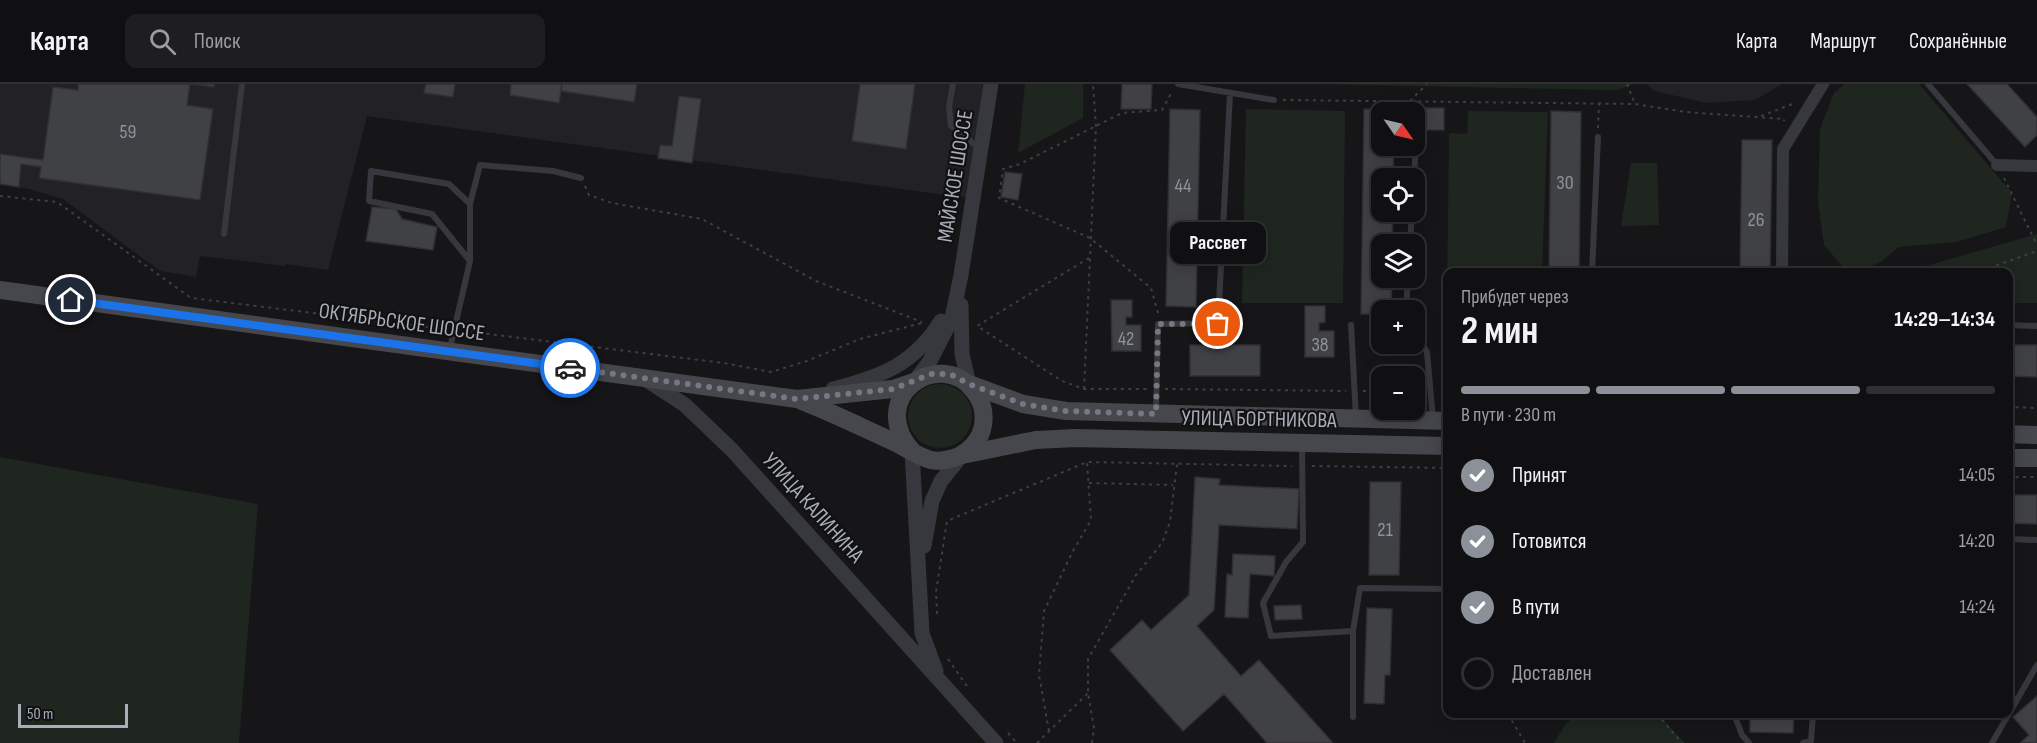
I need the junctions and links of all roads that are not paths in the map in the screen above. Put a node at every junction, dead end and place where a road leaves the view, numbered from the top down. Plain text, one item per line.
1 (242, 84) edge
2 (953, 84) edge
3 (991, 84) edge
4 (1177, 84) edge
5 (1823, 84) edge
6 (1928, 84) edge
7 (1230, 94) junction
8 (1274, 100) road end
9 (1598, 137) road end
10 (980, 149) junction
11 (1997, 165) joint
12 (2037, 166) edge
13 (581, 178) road end
14 (470, 204) junction
15 (224, 234) dead end
16 (470, 261) junction
17 (1593, 268) edge
18 (1782, 268) edge
19 (961, 275) junction
20 (0, 290) edge
21 (1351, 325) dead end
22 (2013, 325) edge
23 (2037, 326) edge
24 (1425, 349) edge
25 (449, 352) junction
26 (644, 378) junction
27 (914, 382) junction
28 (969, 384) junction
29 (797, 399) junction
30 (1156, 414) junction
31 (1356, 418) junction
32 (1440, 420) edge
33 (2013, 434) edge
34 (2037, 435) edge
35 (1302, 443) junction
36 (1443, 446) edge
37 (912, 451) junction
38 (962, 455) junction
39 (2013, 458) edge
40 (2037, 458) edge
41 (2013, 539) edge
42 (2037, 540) edge
43 (919, 575) junction
44 (1443, 589) edge
45 (1353, 631) junction
46 (2037, 665) edge
47 (940, 679) junction
48 (2013, 707) edge
49 (1353, 717) dead end
50 (1736, 718) edge
51 (1813, 718) edge
52 (2006, 718) edge
53 (996, 743) edge
54 (1749, 743) edge
55 (1803, 743) edge
56 (1992, 743) edge

1 - 15 lane
2 - 10 lane
3 - 10 street, МАЙСКОЕ ШОССЕ
4 - 7 lane
5 - 18 street
6 - 11 lane
7 - 8 lane
7 - 30 lane
9 - 17 lane
10 - 19 street, МАЙСКОЕ ШОССЕ
11 - 12 street
13 - 14 lane
14 - 16 lane
14 - 16 lane
16 - 25 lane
19 - 27 street, МАЙСКОЕ ШОССЕ
19 - 28 street, МАЙСКОЕ ШОССЕ
19 - 29 street, МАЙСКОЕ ШОССЕ
20 - 25 main road, ОКТЯБРЬСКОЕ ШОССЕ
21 - 31 lane
22 - 23 lane
24 - 32 lane
25 - 26 main road, ОКТЯБРЬСКОЕ ШОССЕ
26 - 29 main road, ОКТЯБРЬСКОЕ ШОССЕ
26 - 47 street, УЛИЦА КАЛИНИНА
27 - 28 main road
27 - 29 main road, ОКТЯБРЬСКОЕ ШОССЕ
27 - 37 main road
28 - 30 main road, УЛИЦА БОРТНИКОВА
28 - 38 main road
29 - 37 main road, ОКТЯБРЬСКОЕ ШОССЕ
30 - 31 main road, УЛИЦА БОРТНИКОВА
31 - 32 main road, УЛИЦА БОРТНИКОВА
33 - 34 main road
35 - 36 main road, УЛИЦА БОРТНИКОВА
35 - 38 main road, УЛИЦА БОРТНИКОВА
35 - 45 lane
37 - 38 main road
37 - 43 street, УЛИЦА КАЛИНИНА
38 - 43 street, УЛИЦА КАЛИНИНА
39 - 40 main road
41 - 42 lane
43 - 47 street, УЛИЦА КАЛИНИНА
44 - 45 lane
45 - 49 lane
46 - 48 lane
47 - 53 street, УЛИЦА КАЛИНИНА
50 - 54 lane
51 - 55 lane
52 - 56 lane

